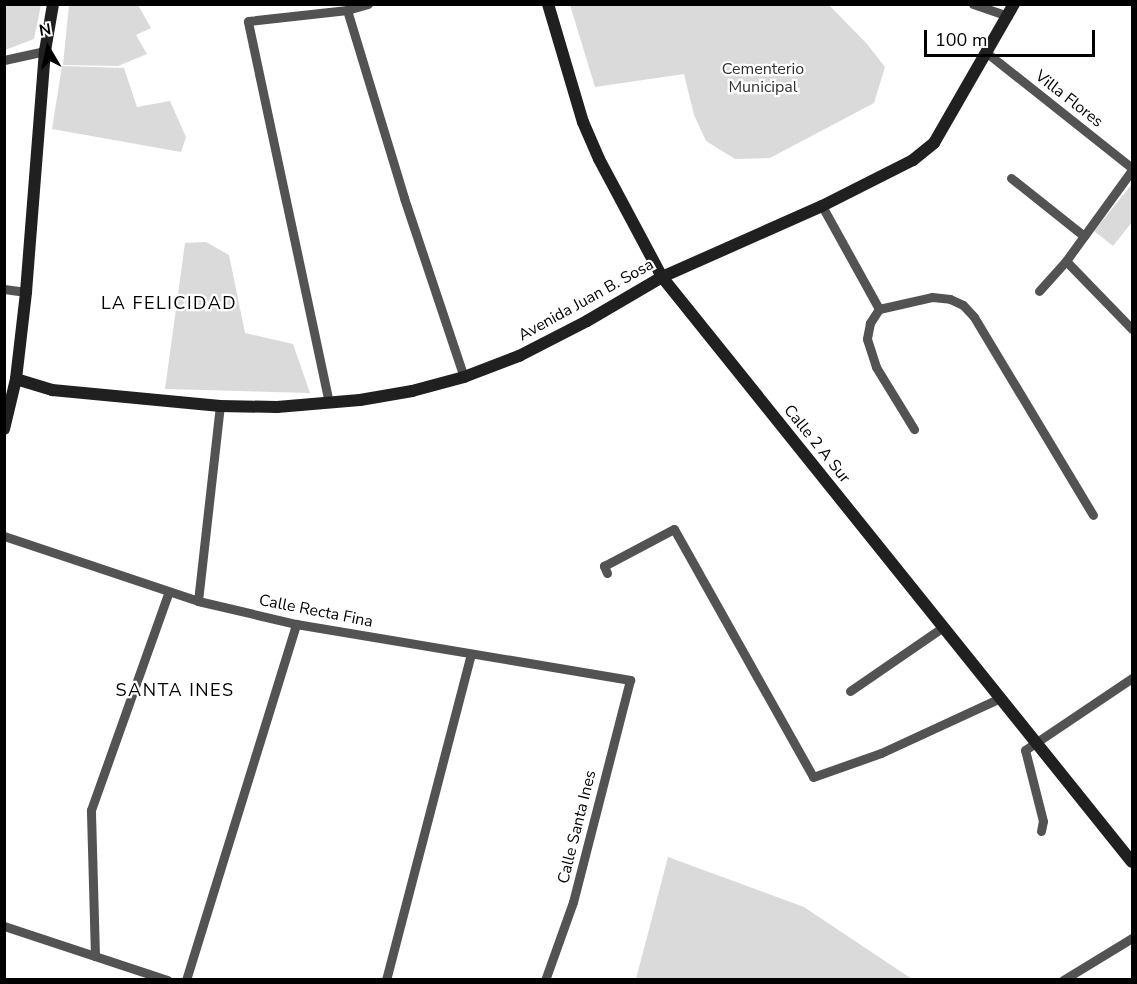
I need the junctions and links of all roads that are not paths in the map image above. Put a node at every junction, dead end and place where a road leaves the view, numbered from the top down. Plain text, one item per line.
1 (53, 4) edge
2 (368, 4) edge
3 (548, 4) edge
4 (973, 4) edge
5 (347, 10) junction
6 (1011, 10) edge
7 (45, 51) junction
8 (987, 53) junction
9 (4, 60) edge
10 (1132, 169) edge
11 (1011, 178) dead end
12 (822, 206) junction
13 (1084, 236) junction
14 (1066, 261) junction
15 (662, 277) junction
16 (4, 289) edge
17 (1039, 291) dead end
18 (26, 292) junction
19 (879, 309) junction
20 (1132, 329) edge
21 (464, 377) junction
22 (16, 379) junction
23 (329, 403) junction
24 (220, 406) junction
25 (4, 429) edge
26 (914, 429) dead end
27 (1093, 515) dead end
28 (4, 536) edge
29 (607, 573) dead end
30 (169, 591) junction
31 (198, 601) junction
32 (296, 624) junction
33 (943, 627) junction
34 (471, 654) junction
35 (1132, 678) edge
36 (630, 680) joint
37 (850, 692) dead end
38 (1000, 698) junction
39 (1036, 742) junction
40 (1041, 831) dead end
41 (1132, 862) edge
42 (4, 926) edge
43 (1132, 938) edge
44 (95, 956) junction
45 (166, 980) edge
46 (186, 980) edge
47 (386, 980) edge
48 (545, 980) edge
49 (1063, 980) edge

1 - 7 main road
2 - 5 street
3 - 15 main road, Calle 2 A Sur
4 - 6 street
5 - 21 street
5 - 23 street
6 - 8 main road
7 - 9 street
7 - 18 main road
8 - 10 street, Villa Flores
8 - 12 main road, Avenida Juan B. Sosa
10 - 13 street
11 - 13 street
12 - 15 main road, Avenida Juan B. Sosa
12 - 19 street
13 - 14 street
14 - 17 street
14 - 20 street
15 - 21 main road, Avenida Juan B. Sosa
15 - 33 main road, Calle 2 A Sur
16 - 18 street
18 - 22 main road
19 - 26 street
19 - 27 street
21 - 23 main road, Avenida Juan B. Sosa
22 - 24 main road, Avenida Juan B. Sosa
22 - 25 main road
23 - 24 main road, Avenida Juan B. Sosa
24 - 31 street
28 - 30 street, Calle Recta Fina
29 - 38 street
30 - 31 street, Calle Recta Fina
30 - 44 street
31 - 32 street, Calle Recta Fina
32 - 34 street, Calle Recta Fina
32 - 46 street
33 - 37 street
33 - 38 main road, Calle 2 A Sur
34 - 36 street, Calle Recta Fina
34 - 47 street
35 - 39 street
36 - 48 street, Calle Santa Ines
38 - 39 main road, Calle 2 A Sur
39 - 40 street
39 - 41 main road, Calle 2 A Sur
42 - 44 street
43 - 49 street
44 - 45 street

